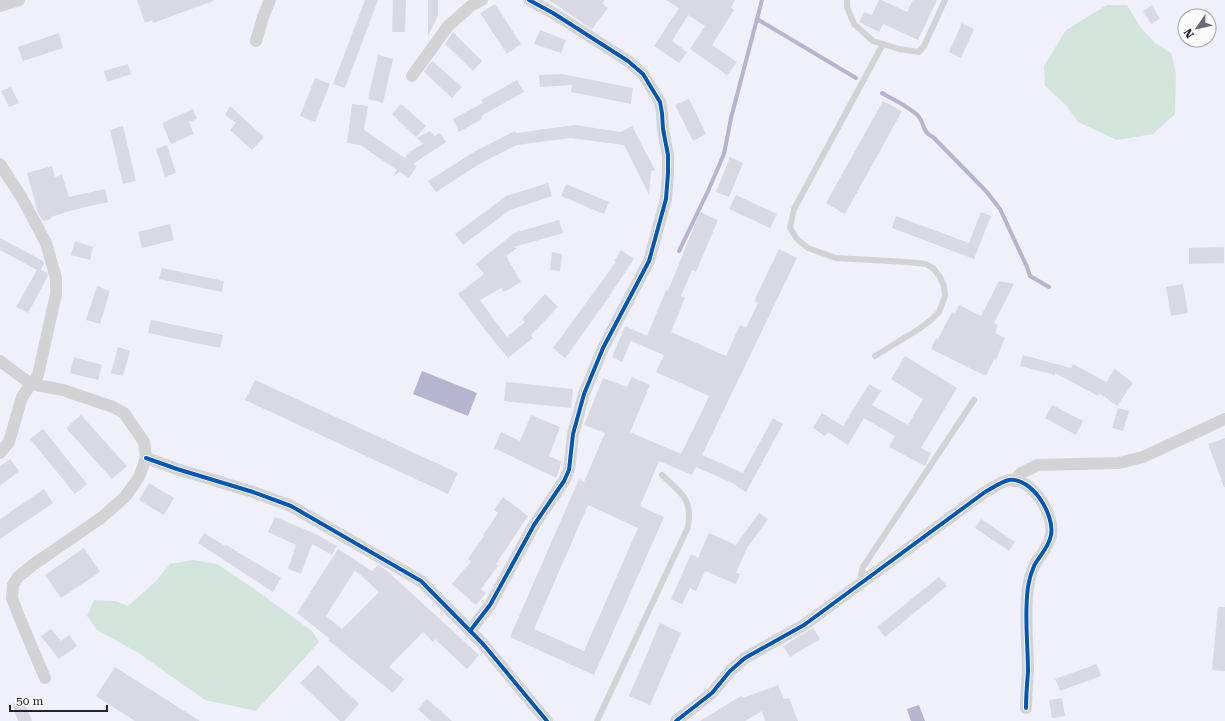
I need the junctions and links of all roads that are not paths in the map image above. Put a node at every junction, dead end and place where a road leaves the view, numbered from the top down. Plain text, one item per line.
1 (19, 0) edge
2 (270, 0) edge
3 (482, 0) edge
4 (529, 0) edge
5 (847, 0) edge
6 (945, 0) edge
7 (0, 6) edge
8 (256, 41) dead end
9 (883, 44) junction
10 (412, 76) dead end
11 (0, 164) edge
12 (875, 356) dead end
13 (0, 361) edge
14 (30, 384) junction
15 (974, 400) dead end
16 (1225, 419) edge
17 (0, 453) edge
18 (146, 458) junction
19 (662, 475) dead end
20 (1014, 481) junction
21 (863, 582) junction
22 (470, 631) junction
23 (45, 678) dead end
24 (1026, 708) dead end
25 (547, 721) edge
26 (597, 721) edge
27 (676, 721) edge

1 - 7 street
2 - 8 street
3 - 10 street
4 - 22 street
5 - 9 lane
6 - 9 lane
9 - 12 lane
11 - 14 street
13 - 14 street
14 - 17 street
14 - 18 street
15 - 21 lane
16 - 20 street
18 - 22 street
18 - 23 street
19 - 26 lane
20 - 21 street
20 - 24 street
21 - 27 street
22 - 25 street

